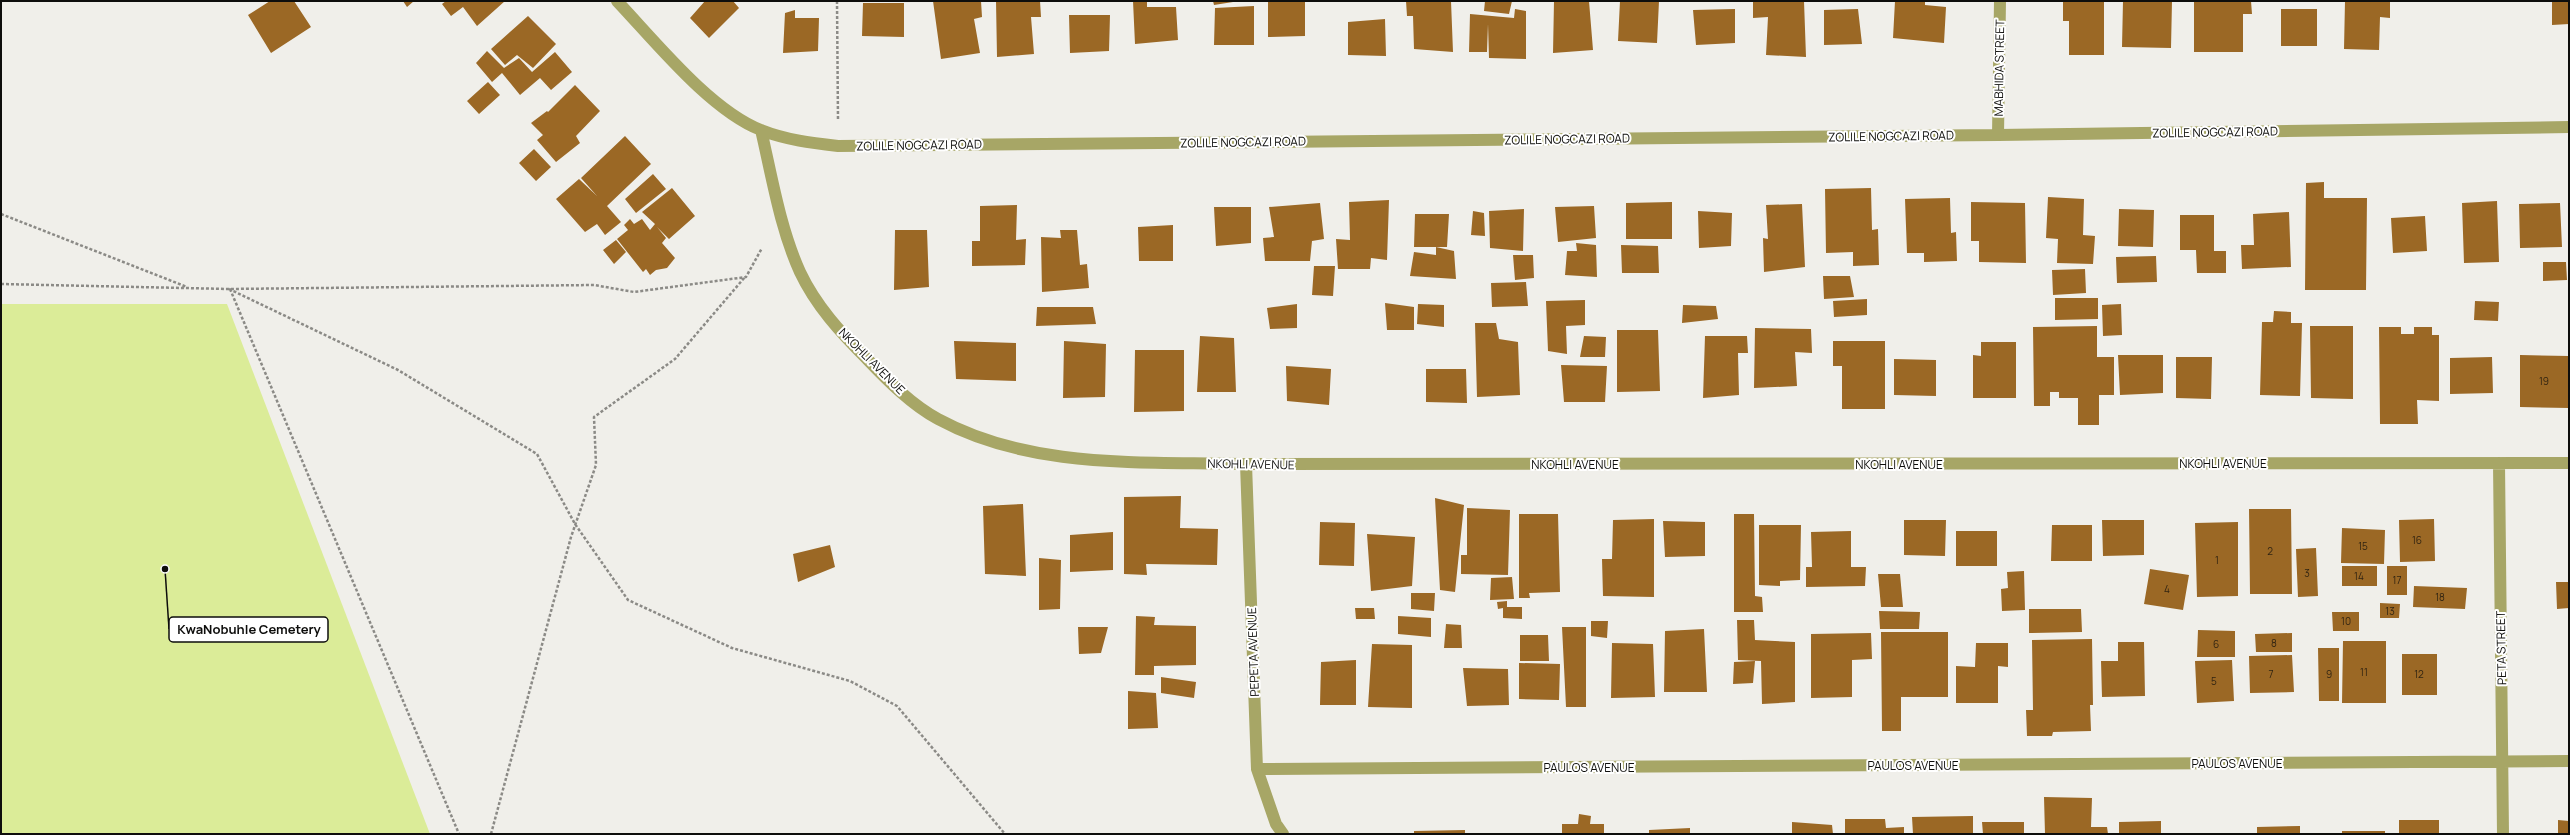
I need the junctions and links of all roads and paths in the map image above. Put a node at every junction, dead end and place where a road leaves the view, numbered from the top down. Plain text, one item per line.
1 (617, 1) edge
2 (837, 1) edge
3 (2000, 1) edge
4 (2569, 127) edge
5 (761, 130) junction
6 (1998, 135) junction
7 (838, 146) junction
8 (1, 214) edge
9 (781, 214) junction
10 (746, 277) junction
11 (1, 284) edge
12 (189, 288) junction
13 (229, 289) junction
14 (2498, 463) junction
15 (2569, 463) edge
16 (1246, 464) junction
17 (575, 524) junction
18 (2569, 761) edge
19 (2503, 762) junction
20 (1257, 769) junction
21 (459, 834) edge
22 (491, 834) edge
23 (1005, 834) edge
24 (1283, 834) edge
25 (2503, 834) edge

1 - 5 street, ZOLILE NOGCAZI ROAD
2 - 7 path
3 - 6 street, MABHIDA STREET
4 - 6 street, ZOLILE NOGCAZI ROAD
5 - 7 street, ZOLILE NOGCAZI ROAD
5 - 9 street, NKOHLI AVENUE
6 - 7 street, ZOLILE NOGCAZI ROAD
8 - 12 path
9 - 10 path
9 - 16 street, NKOHLI AVENUE
10 - 13 path
10 - 17 path
11 - 12 path
12 - 13 path
13 - 17 path
13 - 21 path
14 - 15 street, NKOHLI AVENUE
14 - 16 street, NKOHLI AVENUE
14 - 19 street, PETA STREET
16 - 20 street, PEPETA AVENUE
17 - 22 path
17 - 23 path
18 - 19 street, PAULOS AVENUE
19 - 20 street, PAULOS AVENUE
19 - 25 street, PETA STREET
20 - 24 street, PEPETA AVENUE

